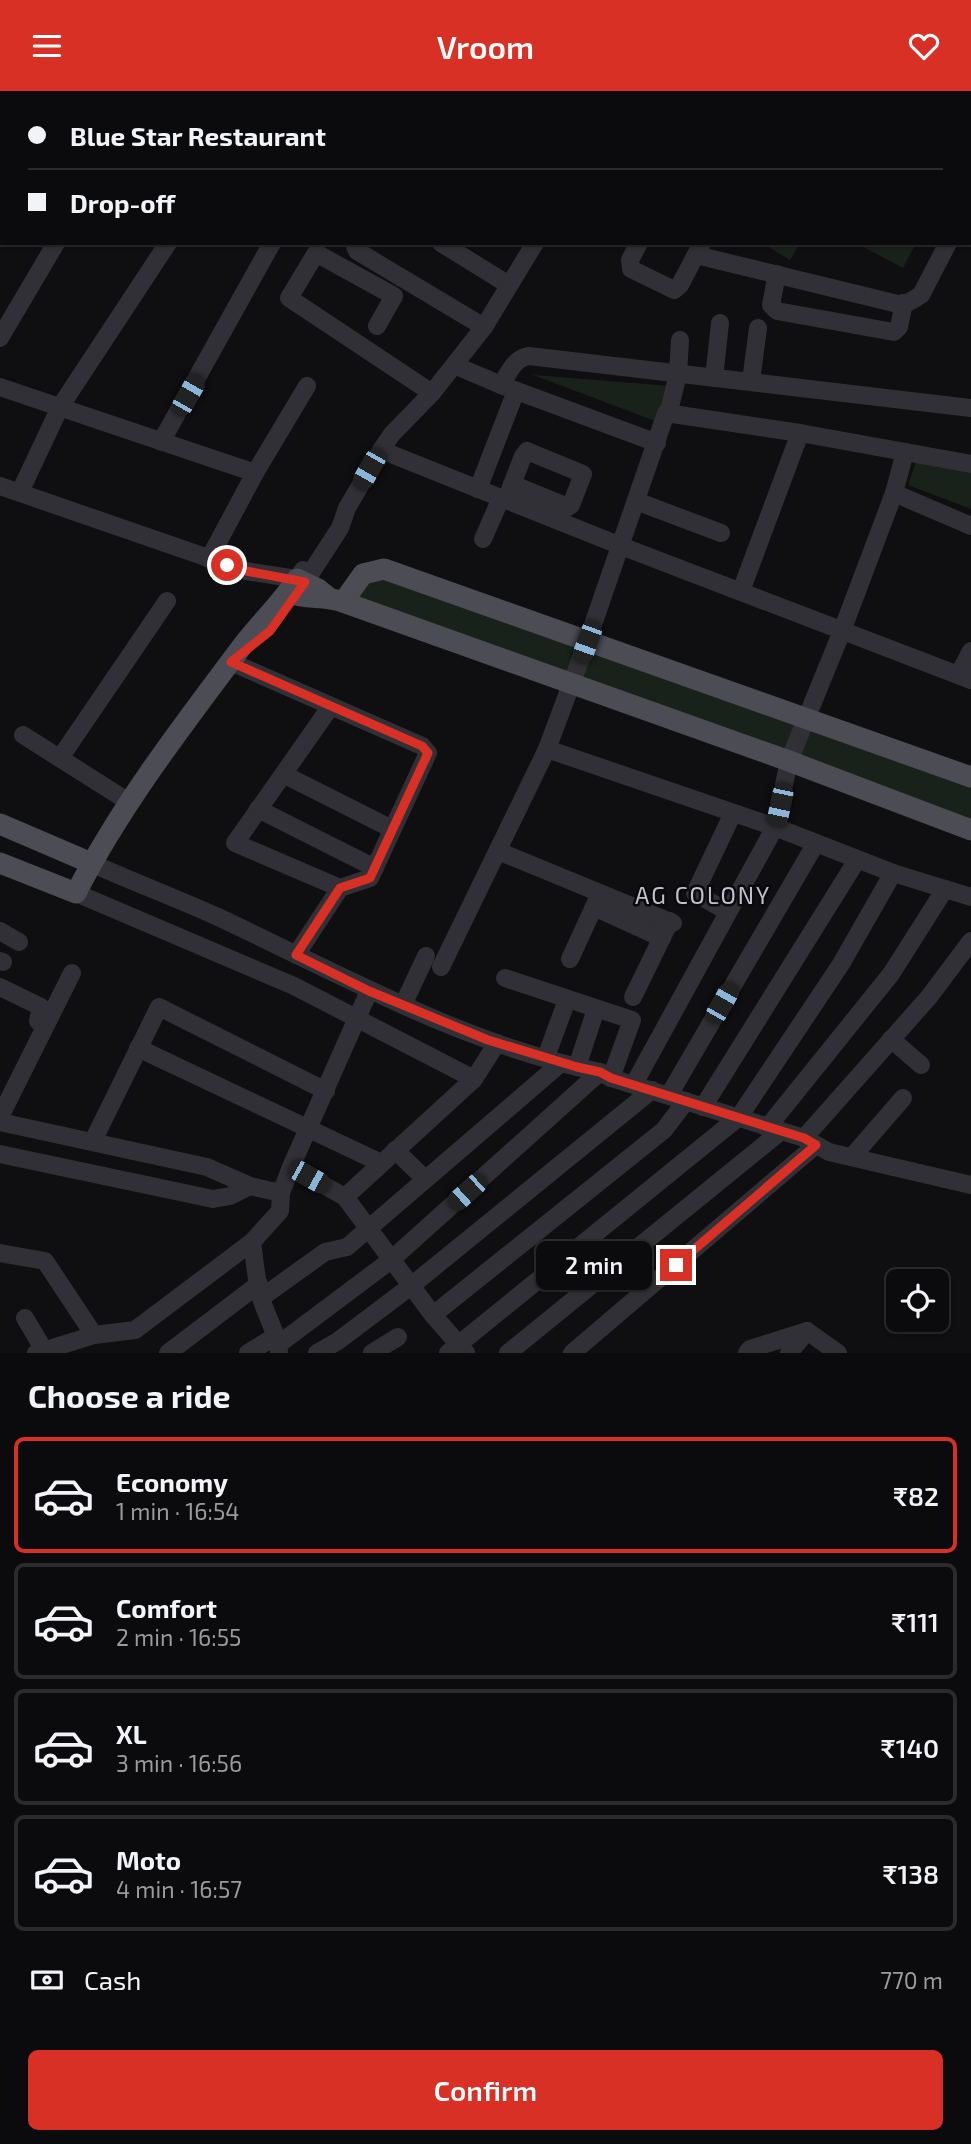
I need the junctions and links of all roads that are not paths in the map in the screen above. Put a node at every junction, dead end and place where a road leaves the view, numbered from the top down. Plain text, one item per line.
1 (55, 245) edge
2 (166, 245) edge
3 (271, 245) edge
4 (355, 245) edge
5 (444, 245) edge
6 (531, 245) edge
7 (638, 245) edge
8 (947, 245) edge
9 (699, 249) edge
10 (777, 274) junction
11 (509, 285) junction
12 (904, 303) junction
13 (720, 323) dead end
14 (377, 326) dead end
15 (484, 327) junction
16 (758, 328) dead end
17 (0, 338) edge
18 (680, 340) dead end
19 (454, 365) junction
20 (678, 374) junction
21 (714, 378) junction
22 (751, 381) junction
23 (307, 386) dead end
24 (0, 387) edge
25 (509, 388) junction
26 (432, 393) junction
27 (60, 407) junction
28 (971, 408) edge
29 (669, 411) junction
30 (800, 433) junction
31 (161, 442) junction
32 (657, 443) junction
33 (381, 450) junction
34 (905, 452) junction
35 (971, 464) edge
36 (255, 473) junction
37 (0, 486) edge
38 (478, 489) junction
39 (20, 492) junction
40 (894, 492) junction
41 (506, 494) junction
42 (636, 501) junction
43 (557, 511) junction
44 (971, 526) edge
45 (721, 533) dead end
46 (483, 539) dead end
47 (621, 546) junction
48 (209, 559) junction
49 (296, 587) junction
50 (741, 591) junction
51 (335, 599) junction
52 (167, 601) dead end
53 (842, 631) junction
54 (587, 642) junction
55 (971, 651) edge
56 (231, 662) junction
57 (965, 677) edge
58 (572, 684) junction
59 (331, 706) junction
60 (807, 717) junction
61 (23, 735) dead end
62 (547, 749) junction
63 (61, 758) junction
64 (789, 761) junction
65 (285, 775) junction
66 (971, 777) edge
67 (129, 802) junction
68 (258, 809) junction
69 (733, 813) junction
70 (0, 824) edge
71 (775, 827) junction
72 (392, 829) junction
73 (971, 830) edge
74 (816, 843) junction
75 (498, 851) junction
76 (857, 860) junction
77 (91, 863) junction
78 (375, 868) junction
79 (2, 870) edge
80 (893, 873) junction
81 (340, 888) junction
82 (945, 890) junction
83 (76, 893) junction
84 (971, 897) edge
85 (597, 900) junction
86 (728, 912) junction
87 (0, 931) edge
88 (19, 941) dead end
89 (971, 941) edge
90 (296, 955) junction
91 (426, 956) dead end
92 (570, 958) dead end
93 (441, 967) dead end
94 (72, 973) dead end
95 (505, 978) dead end
96 (0, 988) edge
97 (369, 991) junction
98 (633, 997) dead end
99 (567, 1000) junction
100 (403, 1005) junction
101 (596, 1009) junction
102 (357, 1017) junction
103 (38, 1021) dead end
104 (891, 1039) junction
105 (497, 1043) junction
106 (138, 1048) junction
107 (561, 1062) junction
108 (921, 1065) dead end
109 (606, 1075) junction
110 (474, 1079) junction
111 (634, 1084) junction
112 (326, 1091) junction
113 (660, 1092) junction
114 (903, 1098) dead end
115 (695, 1104) junction
116 (0, 1117) edge
117 (738, 1117) junction
118 (0, 1122) edge
119 (308, 1129) junction
120 (773, 1130) junction
121 (93, 1141) junction
122 (810, 1142) junction
123 (395, 1150) junction
124 (0, 1154) edge
125 (852, 1157) junction
126 (380, 1163) junction
127 (291, 1167) junction
128 (425, 1179) junction
129 (971, 1185) edge
130 (250, 1187) junction
131 (281, 1193) junction
132 (345, 1197) junction
133 (368, 1229) junction
134 (252, 1242) junction
135 (0, 1253) edge
136 (391, 1260) junction
137 (411, 1286) junction
138 (260, 1291) junction
139 (433, 1315) junction
140 (25, 1318) dead end
141 (807, 1331) junction
142 (94, 1335) junction
143 (398, 1337) dead end
144 (277, 1345) edge
145 (341, 1347) edge
146 (457, 1350) edge
147 (44, 1351) edge
148 (834, 1352) edge
149 (168, 1353) edge
150 (248, 1353) edge
151 (317, 1353) edge
152 (372, 1353) edge
153 (508, 1353) edge
154 (572, 1353) edge
155 (747, 1353) edge
156 (789, 1353) edge

1 - 17 street
2 - 27 street
3 - 31 street
4 - 15 street
5 - 11 street
6 - 11 street
7 - 9 street
8 - 12 street
9 - 10 street
10 - 12 street
10 - 12 street
11 - 15 street
13 - 21 street
14 - 26 street
15 - 19 street
16 - 22 street
18 - 20 street
19 - 25 street
19 - 26 street
20 - 21 street
20 - 25 street
20 - 29 street
21 - 22 street
22 - 28 street
23 - 36 street
24 - 27 street
25 - 32 street
25 - 38 street
26 - 33 street
27 - 31 street
27 - 39 street
29 - 30 street
29 - 32 street
30 - 34 street
30 - 50 street
31 - 36 street
32 - 42 street
33 - 38 street
33 - 49 street
34 - 35 street
34 - 40 street
36 - 48 street
37 - 39 street
38 - 41 street
39 - 48 street
40 - 44 street
40 - 53 street
41 - 43 street
41 - 43 street
41 - 46 street
42 - 45 street
42 - 47 street
43 - 47 street
47 - 50 street
47 - 54 street
48 - 49 street
49 - 51 main road
49 - 56 main road
50 - 53 street
51 - 54 main road
51 - 58 main road
52 - 63 street
53 - 57 street
53 - 60 street
54 - 58 street
54 - 60 main road
55 - 57 street
56 - 59 street
56 - 67 main road
58 - 62 street
58 - 64 main road
59 - 65 street
59 - 72 street
60 - 64 street
60 - 66 main road
61 - 63 street
62 - 69 street
62 - 75 street
63 - 67 street
64 - 71 street
64 - 73 main road
65 - 68 street
65 - 72 street
67 - 77 main road
68 - 78 street
68 - 81 street
69 - 71 street
69 - 86 street
70 - 77 main road
71 - 74 street
71 - 86 street
72 - 78 street
74 - 76 street
74 - 113 street
75 - 85 street
75 - 93 street
76 - 80 street
76 - 115 street
77 - 83 main road
77 - 90 street
78 - 81 street
79 - 83 main road
80 - 82 street
80 - 117 street
81 - 90 street
82 - 84 street
82 - 120 street
83 - 102 street
85 - 92 street
85 - 98 street
86 - 111 street
87 - 88 street
89 - 104 street
90 - 97 street
91 - 100 street
94 - 116 street
95 - 99 street
96 - 103 street
97 - 100 street
97 - 102 street
99 - 101 street
99 - 107 street
100 - 105 street
101 - 107 street
101 - 109 street
102 - 110 street
102 - 112 street
104 - 108 street
104 - 122 street
105 - 107 street
105 - 110 street
106 - 112 street
106 - 119 street
106 - 121 street
107 - 109 street
107 - 128 street
109 - 111 street
109 - 136 street
110 - 123 street
111 - 113 street
112 - 119 street
113 - 115 street
113 - 137 street
114 - 125 street
115 - 117 street
115 - 139 street
117 - 120 street
117 - 146 street
118 - 121 street
119 - 126 street
119 - 127 street
120 - 122 street
120 - 153 street
121 - 130 street
122 - 125 street
122 - 154 street
123 - 126 street
123 - 128 street
124 - 130 street
125 - 129 street
126 - 132 street
127 - 131 street
127 - 132 street
128 - 133 street
130 - 131 street
131 - 134 street
132 - 133 street
133 - 136 street
133 - 138 street
134 - 138 street
134 - 142 street
135 - 142 street
136 - 137 street
136 - 144 street
137 - 139 street
137 - 145 street
138 - 144 street
138 - 149 street
139 - 146 street
140 - 147 street
141 - 148 street
141 - 155 street
141 - 156 street
142 - 147 street
143 - 152 street
144 - 150 street
145 - 151 street

